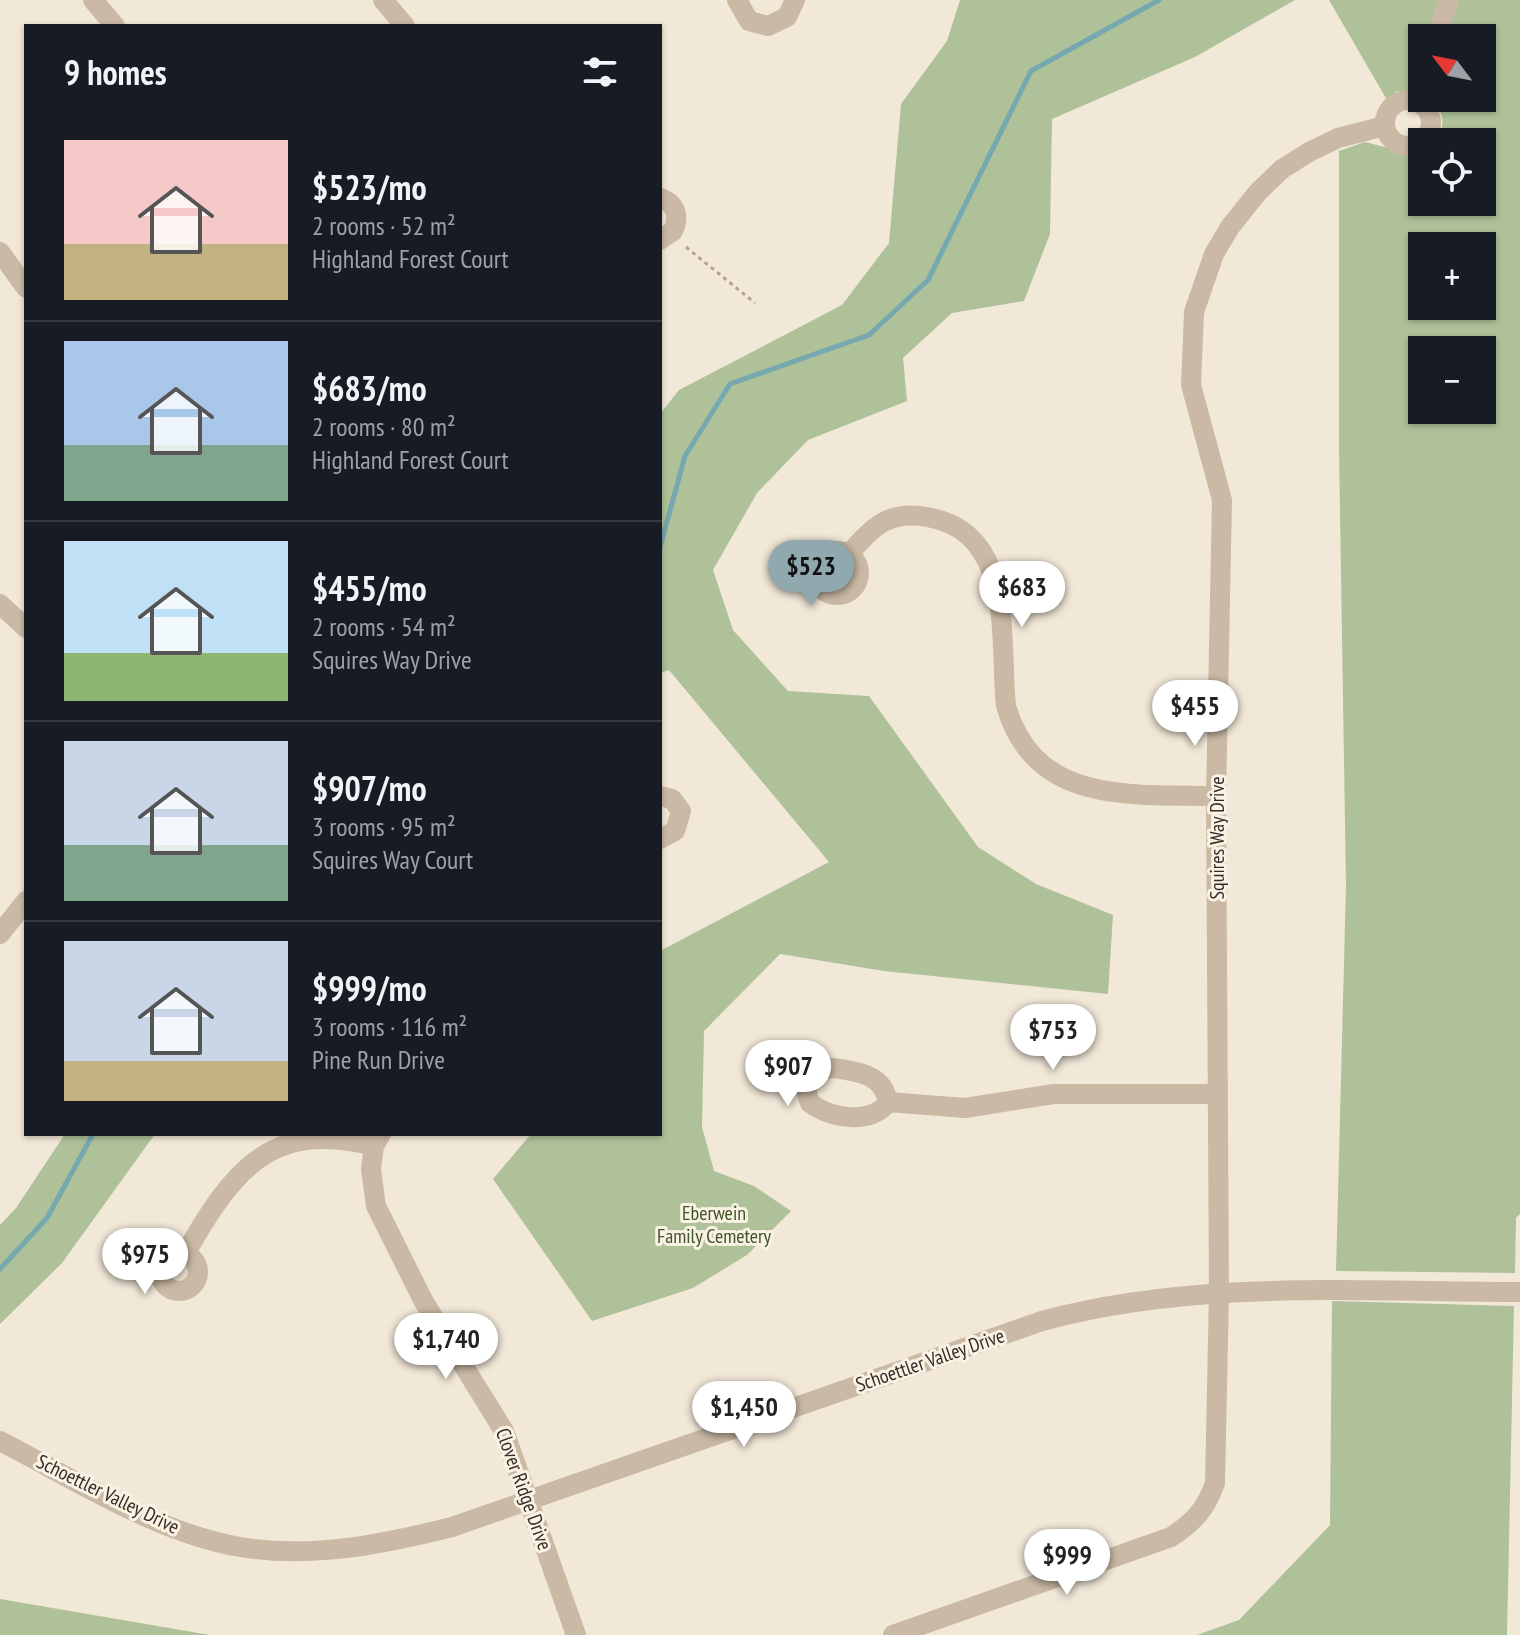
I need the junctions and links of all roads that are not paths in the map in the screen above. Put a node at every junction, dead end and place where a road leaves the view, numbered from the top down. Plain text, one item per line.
1 (93, 0) edge
2 (383, 0) edge
3 (737, 0) edge
4 (795, 0) edge
5 (1449, 0) edge
6 (113, 24) edge
7 (403, 24) edge
8 (1440, 24) edge
9 (1408, 99) edge
10 (1427, 112) edge
11 (1385, 126) junction
12 (662, 199) edge
13 (662, 239) edge
14 (0, 252) edge
15 (24, 285) edge
16 (850, 553) dead end
17 (0, 604) edge
18 (24, 626) edge
19 (662, 796) edge
20 (1216, 796) junction
21 (662, 838) edge
22 (24, 904) edge
23 (0, 934) edge
24 (1217, 1094) junction
25 (888, 1102) dead end
26 (378, 1140) edge
27 (185, 1254) dead end
28 (1219, 1292) junction
29 (1520, 1292) edge
30 (0, 1441) edge
31 (529, 1501) junction
32 (576, 1635) edge
33 (893, 1635) edge

1 - 6 street
2 - 7 street
3 - 4 street
5 - 8 street
9 - 11 street
10 - 11 street
11 - 20 street, Squires Way Drive
12 - 13 street
14 - 15 street
16 - 20 street
17 - 18 street
19 - 21 street
20 - 24 street, Squires Way Drive
22 - 23 street
24 - 25 street
24 - 28 street, Squires Way Drive
26 - 27 street
26 - 31 street, Clover Ridge Drive
28 - 29 street, Schoettler Valley Drive
28 - 31 street, Schoettler Valley Drive
28 - 33 street, Squires Way Drive
30 - 31 street, Schoettler Valley Drive
31 - 32 street, Clover Ridge Drive

